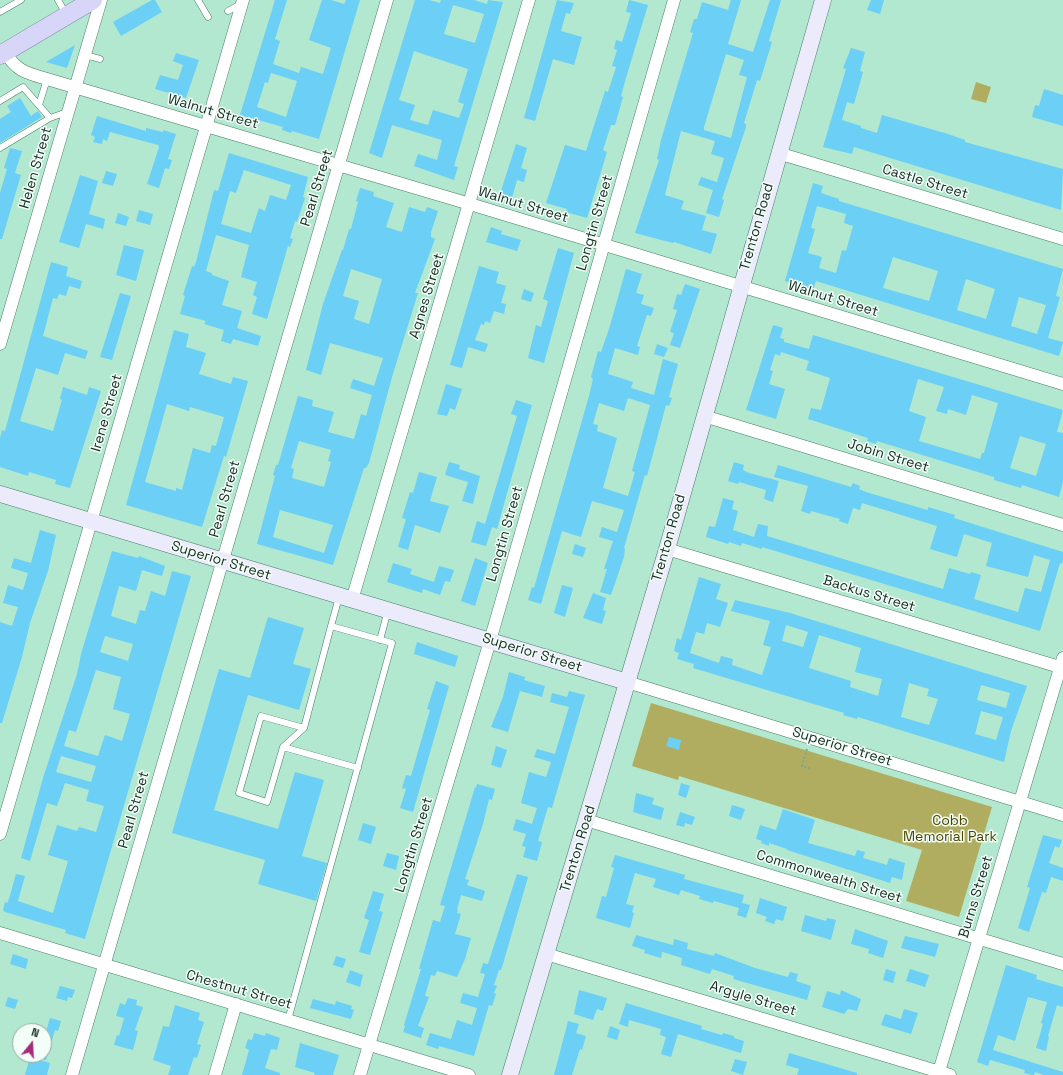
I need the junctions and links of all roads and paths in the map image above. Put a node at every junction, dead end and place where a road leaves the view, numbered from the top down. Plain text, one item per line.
1 (21, 0) edge
2 (58, 0) edge
3 (93, 0) edge
4 (100, 0) edge
5 (198, 0) edge
6 (387, 0) edge
7 (529, 0) edge
8 (674, 0) edge
9 (823, 0) edge
10 (245, 1) edge
11 (228, 11) dead end
12 (0, 12) edge
13 (67, 15) junction
14 (208, 17) dead end
15 (2, 53) edge
16 (85, 55) junction
17 (100, 59) dead end
18 (28, 73) junction
19 (47, 79) junction
20 (23, 88) junction
21 (76, 88) junction
22 (0, 101) edge
23 (39, 104) junction
24 (67, 112) junction
25 (50, 118) junction
26 (208, 126) junction
27 (0, 148) edge
28 (778, 152) junction
29 (339, 165) junction
30 (470, 204) junction
31 (1063, 239) edge
32 (604, 245) junction
33 (740, 286) junction
34 (0, 344) edge
35 (1063, 384) edge
36 (704, 416) junction
37 (0, 494) edge
38 (91, 522) junction
39 (1063, 524) edge
40 (667, 549) junction
41 (223, 560) junction
42 (346, 598) junction
43 (388, 610) junction
44 (330, 626) junction
45 (380, 640) junction
46 (490, 641) junction
47 (1062, 664) edge
48 (627, 682) junction
49 (304, 728) junction
50 (283, 747) junction
51 (807, 749) dead end
52 (358, 768) junction
53 (811, 769) dead end
54 (1021, 802) junction
55 (1063, 815) edge
56 (586, 820) junction
57 (0, 834) edge
58 (0, 934) edge
59 (979, 938) junction
60 (546, 954) junction
61 (1063, 964) edge
62 (104, 966) junction
63 (236, 1004) junction
64 (288, 1020) junction
65 (369, 1045) junction
66 (943, 1074) edge
67 (72, 1075) edge
68 (215, 1075) edge
69 (360, 1075) edge
70 (469, 1075) edge
71 (510, 1075) edge

1 - 12 lane
2 - 13 lane
3 - 13 main road
4 - 16 street, Helen Street
5 - 14 lane
6 - 29 street, Pearl Street
7 - 30 street, Agnes Street
8 - 32 street, Longtin Street
9 - 28 street, Trenton Road
10 - 11 lane
10 - 26 street, Irene Street
13 - 15 main road
15 - 18 street, Walnut Street
16 - 17 lane
16 - 21 street, Helen Street
18 - 19 street, Walnut Street
18 - 20 lane
19 - 21 street, Walnut Street
19 - 23 lane
20 - 22 lane
20 - 23 lane
21 - 24 street, Helen Street
21 - 26 street, Walnut Street
23 - 25 lane
24 - 25 lane
24 - 34 street, Helen Street
25 - 27 lane
26 - 29 street, Walnut Street
26 - 38 street, Irene Street
28 - 31 street, Castle Street
28 - 33 street, Trenton Road
29 - 30 street, Walnut Street
29 - 41 street, Pearl Street
30 - 32 street, Walnut Street
30 - 42 street, Agnes Street
32 - 33 street, Walnut Street
32 - 46 street, Longtin Street
33 - 35 street, Walnut Street
33 - 36 street, Trenton Road
36 - 39 street, Jobin Street
36 - 40 street, Trenton Road
37 - 38 street, Superior Street
38 - 41 street, Superior Street
38 - 57 street, Irene Street
40 - 47 street, Backus Street
40 - 48 street, Trenton Road
41 - 42 street, Superior Street
41 - 62 street, Pearl Street
42 - 43 street, Superior Street
42 - 44 lane
43 - 45 lane
43 - 46 street, Superior Street
44 - 45 lane
44 - 49 lane
45 - 52 lane
46 - 48 street, Superior Street
46 - 65 street, Longtin Street
47 - 54 street, Burns Street
48 - 54 street, Superior Street
48 - 56 street, Trenton Road
49 - 50 lane
49 - 50 lane
50 - 52 lane
51 - 53 path
52 - 64 lane
54 - 55 street, Superior Street
54 - 59 street, Burns Street
56 - 59 street, Commonwealth Street
56 - 60 street, Trenton Road
58 - 62 street, Chestnut Street
59 - 61 street, Commonwealth Street
59 - 66 street, Burns Street
60 - 66 street, Argyle Street
60 - 71 street, Trenton Road
62 - 63 street, Chestnut Street
62 - 67 street, Pearl Street
63 - 64 street, Chestnut Street
63 - 68 street
64 - 65 street, Chestnut Street
65 - 69 street, Longtin Street
65 - 70 street, Chestnut Street

